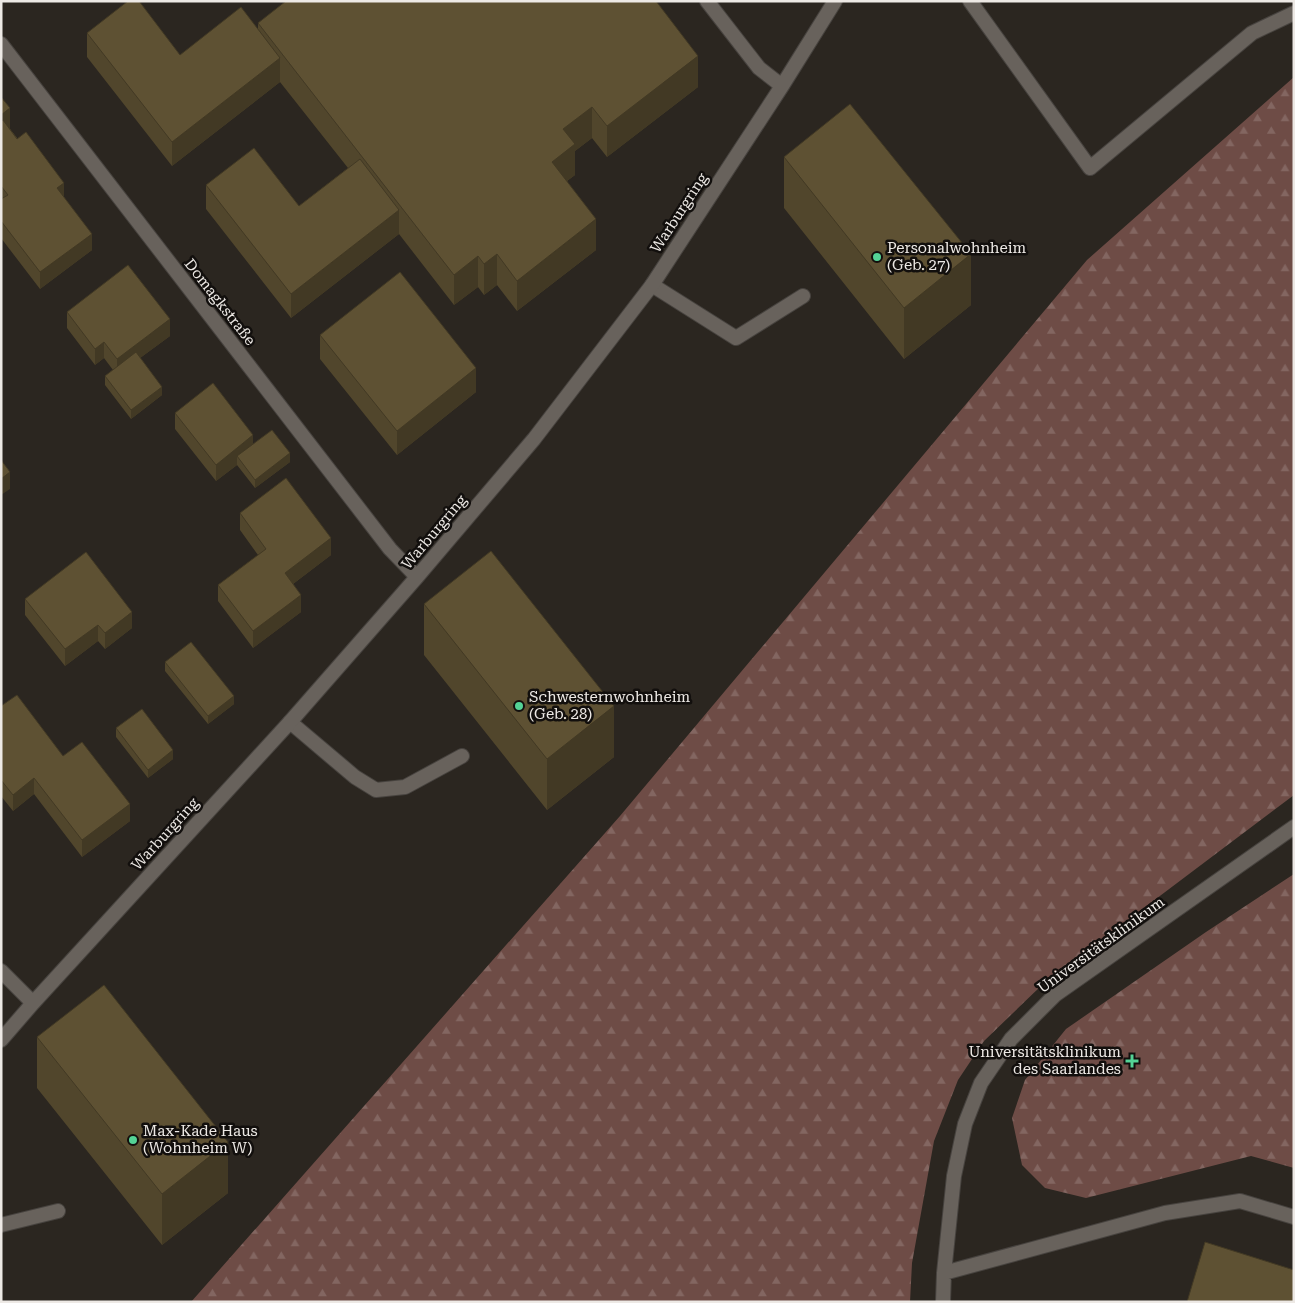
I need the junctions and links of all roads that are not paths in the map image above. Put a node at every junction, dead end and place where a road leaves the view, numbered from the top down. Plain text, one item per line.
1 (707, 1) edge
2 (835, 1) edge
3 (970, 1) edge
4 (1294, 13) edge
5 (1, 44) edge
6 (782, 86) junction
7 (652, 285) junction
8 (803, 296) dead end
9 (417, 577) junction
10 (290, 722) junction
11 (462, 756) dead end
12 (1294, 827) edge
13 (1, 971) edge
14 (33, 1003) junction
15 (1, 1040) edge
16 (58, 1211) dead end
17 (1294, 1217) edge
18 (1, 1225) edge
19 (944, 1273) junction
20 (943, 1302) edge

1 - 6 street
2 - 6 street, Warburgring
3 - 4 street
5 - 9 street, Domagkstraße
6 - 7 street, Warburgring
7 - 8 street
7 - 9 street, Warburgring
9 - 10 street, Warburgring
10 - 11 street
10 - 14 street, Warburgring
12 - 19 street, Universitätsklinikum
13 - 14 street
14 - 15 street, Warburgring
16 - 18 street
17 - 19 street
19 - 20 street, Universitätsklinikum

